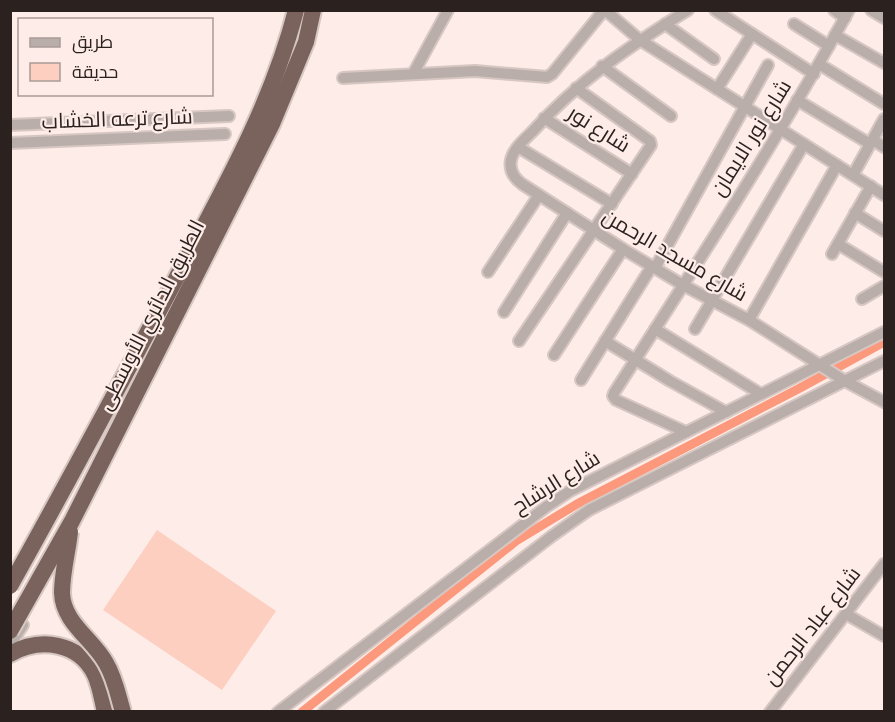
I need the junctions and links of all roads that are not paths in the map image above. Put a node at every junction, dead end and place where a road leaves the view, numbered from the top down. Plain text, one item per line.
1 (448, 10) edge
2 (604, 10) edge
3 (688, 10) edge
4 (715, 10) edge
5 (834, 10) edge
6 (871, 10) edge
7 (291, 11) edge
8 (317, 13) edge
9 (847, 14) edge
10 (885, 18) edge
11 (665, 24) junction
12 (794, 24) dead end
13 (752, 34) junction
14 (835, 35) junction
15 (640, 40) junction
16 (829, 46) junction
17 (714, 59) dead end
18 (885, 63) edge
19 (768, 65) dead end
20 (602, 66) junction
21 (816, 69) junction
22 (413, 74) junction
23 (343, 78) dead end
24 (576, 88) junction
25 (717, 89) junction
26 (798, 100) junction
27 (885, 104) edge
28 (745, 106) junction
29 (230, 116) dead end
30 (671, 116) dead end
31 (544, 118) junction
32 (885, 119) edge
33 (10, 125) edge
34 (780, 129) junction
35 (225, 134) dead end
36 (872, 142) junction
37 (10, 143) edge
38 (804, 144) junction
39 (518, 147) junction
40 (885, 147) edge
41 (837, 165) junction
42 (632, 174) junction
43 (853, 175) junction
44 (871, 186) junction
45 (538, 195) junction
46 (885, 195) edge
47 (612, 204) junction
48 (567, 213) junction
49 (855, 213) junction
50 (594, 231) junction
51 (885, 231) edge
52 (838, 244) junction
53 (623, 249) junction
54 (832, 254) dead end
55 (653, 267) junction
56 (488, 272) dead end
57 (885, 272) edge
58 (683, 285) junction
59 (885, 286) edge
60 (862, 298) dead end
61 (712, 300) junction
62 (155, 308) junction
63 (504, 312) dead end
64 (181, 320) junction
65 (749, 321) junction
66 (655, 329) junction
67 (695, 329) dead end
68 (885, 332) edge
69 (519, 341) dead end
70 (605, 341) junction
71 (554, 355) dead end
72 (635, 360) junction
73 (885, 361) edge
74 (820, 364) junction
75 (581, 380) dead end
76 (845, 381) junction
77 (761, 394) junction
78 (885, 402) edge
79 (726, 412) junction
80 (686, 432) junction
81 (72, 521) junction
82 (885, 564) edge
83 (10, 578) edge
84 (10, 586) edge
85 (846, 614) junction
86 (10, 631) edge
87 (885, 636) edge
88 (10, 645) edge
89 (10, 654) edge
90 (105, 711) edge
91 (123, 711) edge
92 (278, 711) edge
93 (324, 711) edge
94 (770, 711) edge

1 - 22 street
2 - 15 street
2 - 22 street
3 - 11 street
4 - 13 street
5 - 9 street
6 - 10 street
7 - 8 street
7 - 62 street
7 - 84 highway, الطريق الدائري الأوسطى, bridge
8 - 64 street
8 - 81 highway, الطريق الدائري الأوسطى, bridge
9 - 14 street, شارع نور الايمان
11 - 15 street
11 - 17 street
12 - 16 street
13 - 21 street
13 - 25 street
14 - 16 street, شارع نور الايمان
14 - 18 street
15 - 20 street
15 - 25 street
16 - 21 street, شارع نور الايمان
19 - 28 street
20 - 24 street
20 - 30 street
21 - 26 street, شارع نور الايمان
21 - 27 street
22 - 23 street
24 - 31 street
24 - 42 street
25 - 28 street
26 - 34 street, شارع نور الايمان
26 - 36 street
28 - 34 street
28 - 55 street
29 - 33 street, شارع ترعه الخشاب
31 - 39 street
31 - 42 street, شارع نور
32 - 36 street
34 - 38 street
34 - 58 street, شارع نور الايمان
35 - 37 street, شارع ترعه الخشاب
36 - 40 street
36 - 43 street
38 - 41 street
38 - 61 street
39 - 45 street, شارع مسجد الرحمن
39 - 47 street
41 - 43 street
41 - 65 street
42 - 47 street
43 - 44 street
44 - 46 street
44 - 49 street
45 - 48 street, شارع مسجد الرحمن
45 - 56 street
47 - 50 street
48 - 50 street, شارع مسجد الرحمن
48 - 63 street
49 - 51 street
49 - 52 street
50 - 53 street, شارع مسجد الرحمن
50 - 69 street
52 - 54 street
52 - 57 street
53 - 55 street, شارع مسجد الرحمن
53 - 71 street
55 - 58 street, شارع مسجد الرحمن
55 - 70 street
58 - 61 street, شارع مسجد الرحمن
58 - 66 street, شارع نور الايمان
59 - 60 street
61 - 65 street, شارع مسجد الرحمن
61 - 67 street
62 - 64 street
62 - 83 street
64 - 88 street
65 - 74 street, شارع مسجد الرحمن
66 - 72 street, شارع نور الايمان
66 - 77 street
68 - 74 street, شارع الرشاح
70 - 72 street
70 - 75 street
72 - 79 street
72 - 80 street, شارع نور الايمان
73 - 76 street, شارع الرشاح
74 - 76 street, شارع مسجد الرحمن
74 - 77 street, شارع الرشاح
76 - 78 street, شارع مسجد الرحمن
76 - 93 street, شارع الرشاح
77 - 79 street, شارع الرشاح
79 - 80 street, شارع الرشاح
80 - 92 street, شارع الرشاح
81 - 86 highway, الطريق الدائري الأوسطى, bridge
81 - 91 highway, bridge
82 - 85 street, شارع عباد الرحمن
85 - 87 street
85 - 94 street, شارع عباد الرحمن
89 - 90 highway

